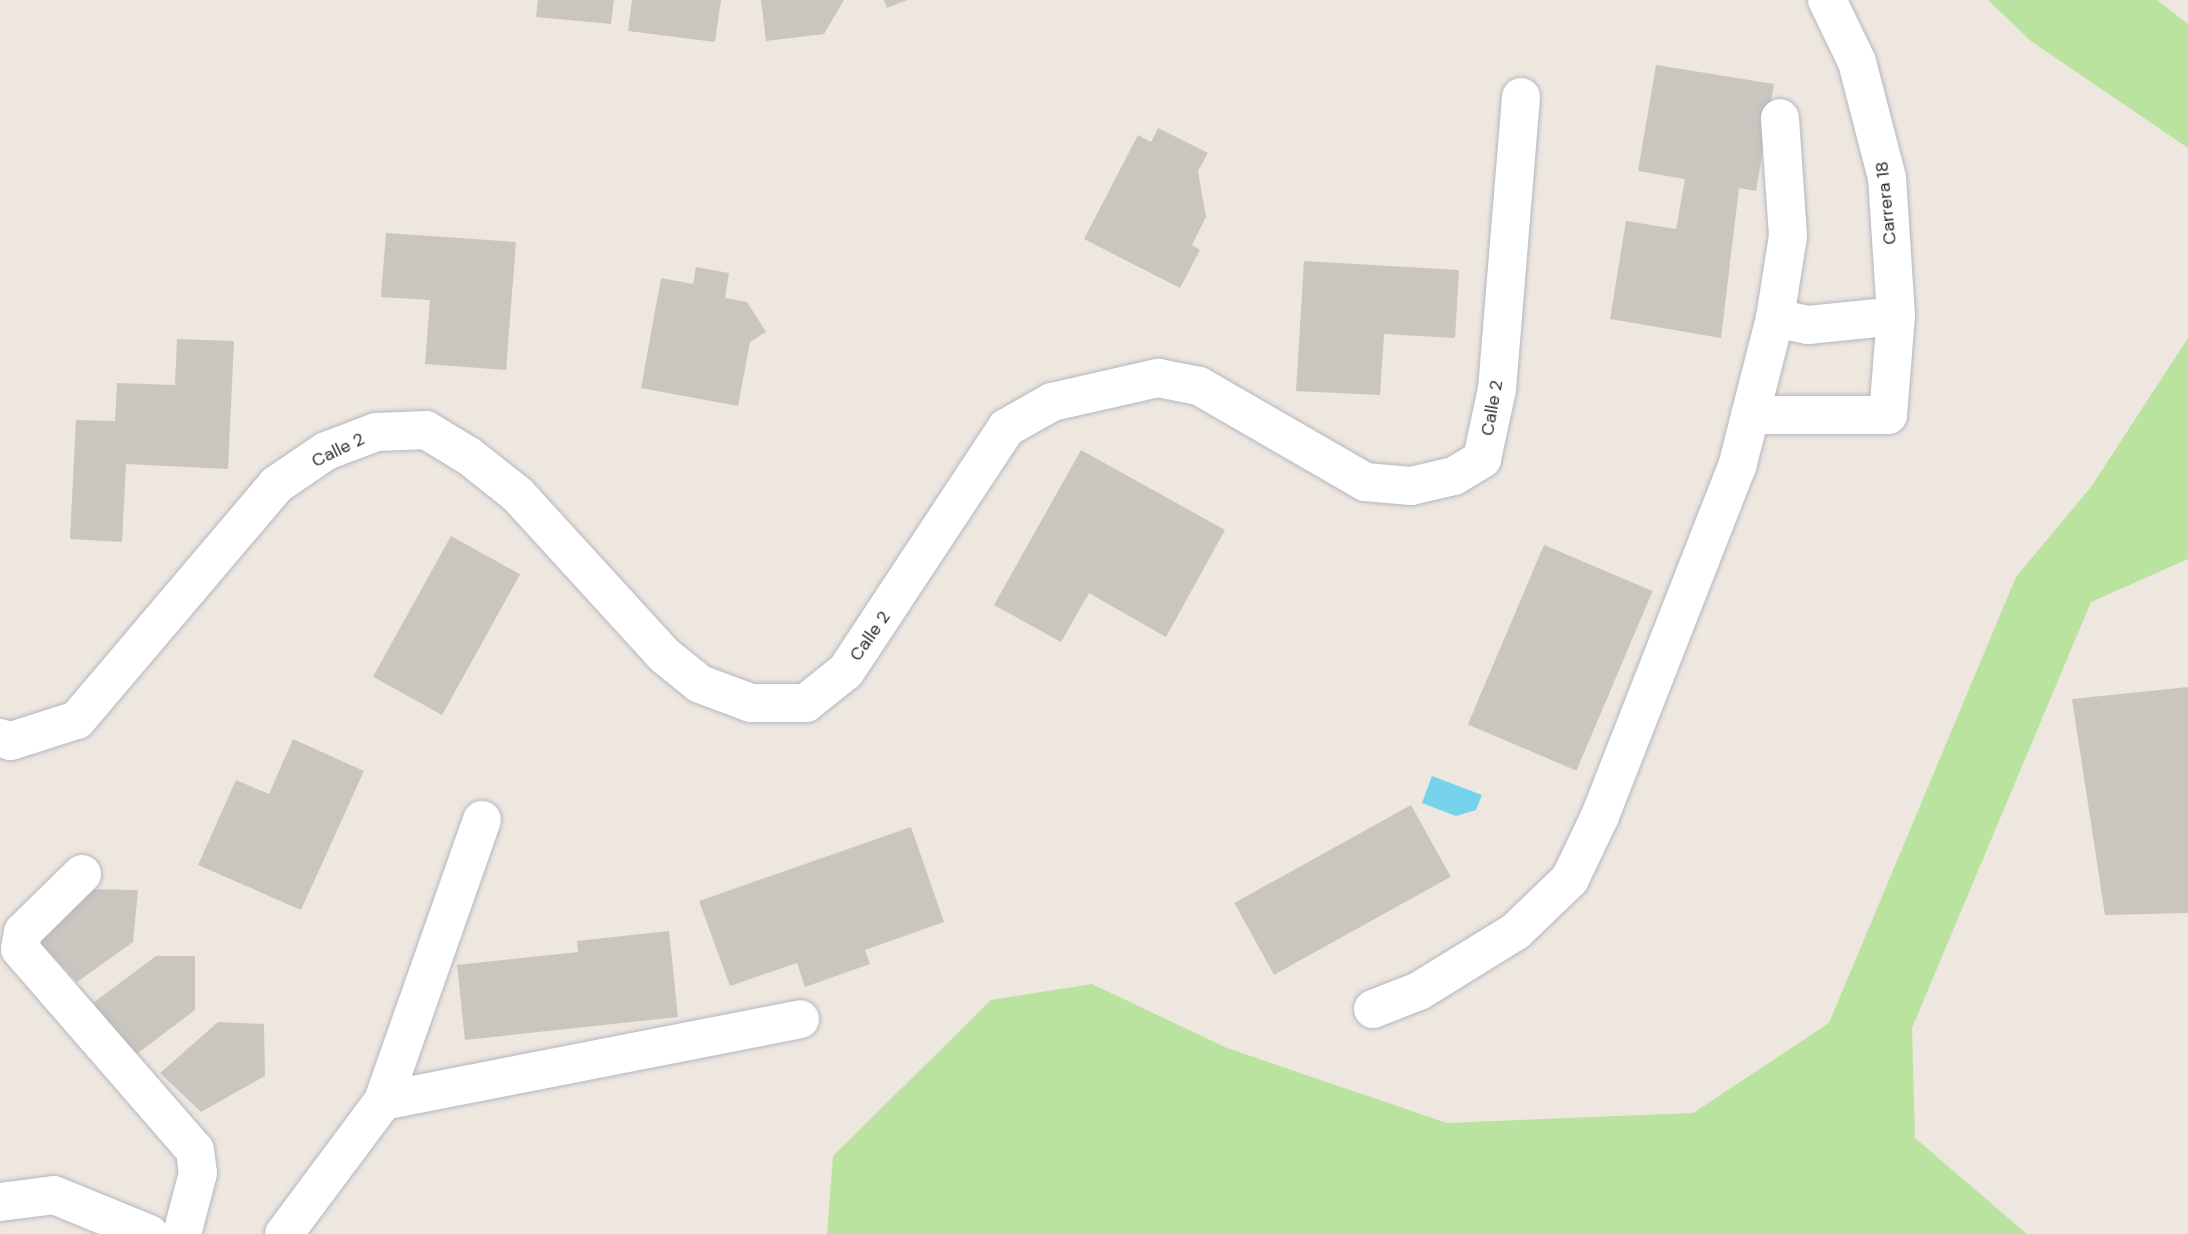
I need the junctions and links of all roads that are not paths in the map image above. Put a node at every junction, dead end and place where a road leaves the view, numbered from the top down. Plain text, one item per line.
1 (1827, 0) edge
2 (1521, 97) dead end
3 (1780, 118) dead end
4 (1896, 316) junction
5 (1775, 318) junction
6 (1750, 415) junction
7 (0, 738) edge
8 (482, 820) dead end
9 (82, 874) dead end
10 (1373, 1009) dead end
11 (800, 1019) dead end
12 (383, 1101) junction
13 (0, 1202) edge
14 (149, 1234) edge
15 (182, 1234) edge
16 (284, 1234) edge

1 - 4 street, Carrera 18
2 - 7 street, Calle 2
3 - 5 street
4 - 5 street
4 - 6 street, Carrera 18
5 - 6 street
6 - 10 street
8 - 12 street
9 - 15 street
11 - 12 street
12 - 16 street
13 - 14 street

